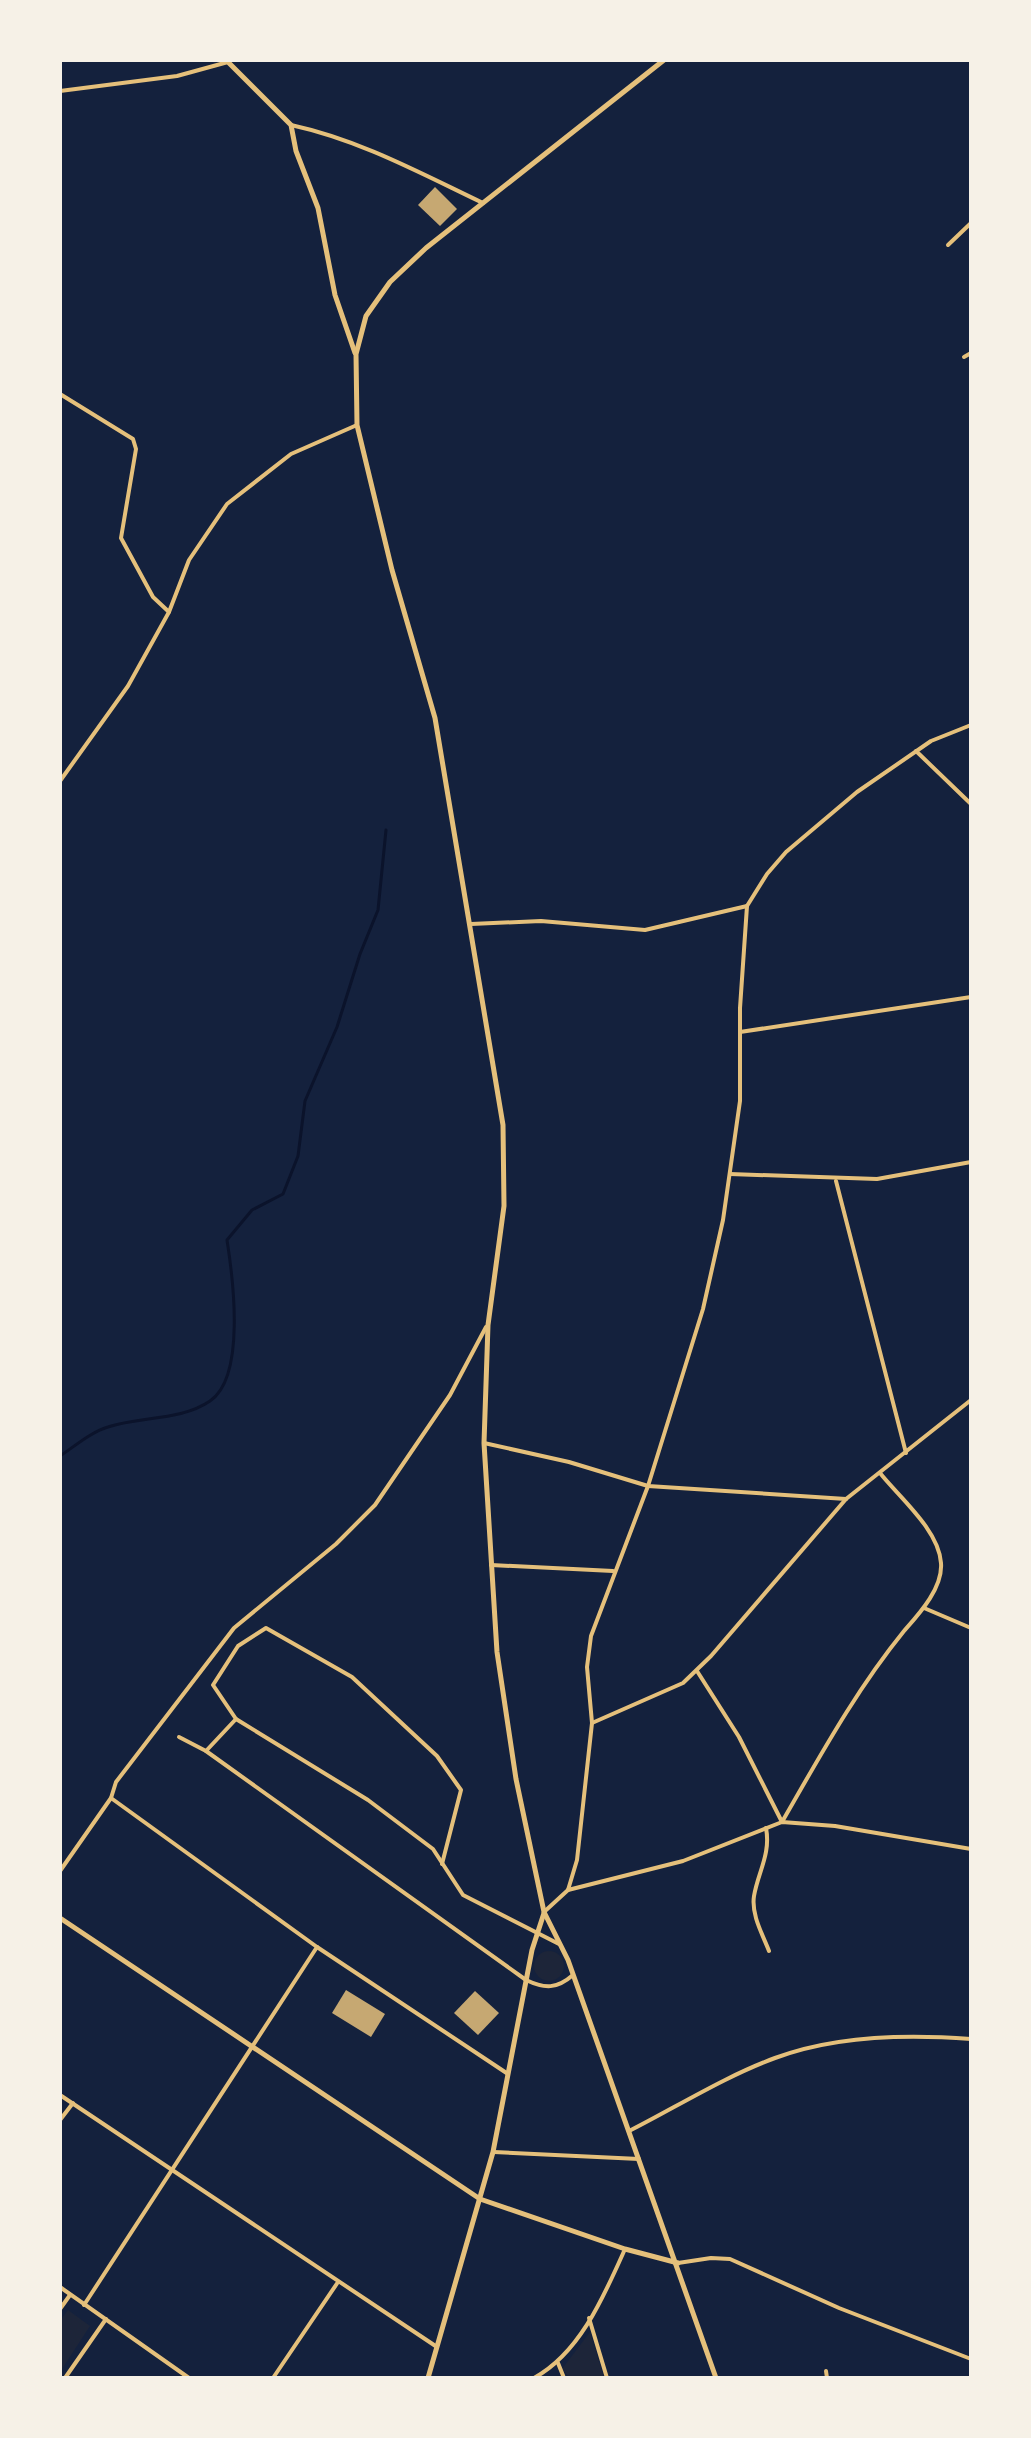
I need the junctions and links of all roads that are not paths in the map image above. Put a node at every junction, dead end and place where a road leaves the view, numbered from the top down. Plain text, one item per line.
1 (664, 60) edge
2 (227, 61) edge
3 (60, 91) edge
4 (291, 125) junction
5 (483, 203) junction
6 (971, 223) edge
7 (948, 245) dead end
8 (971, 353) edge
9 (356, 354) junction
10 (964, 357) dead end
11 (60, 394) edge
12 (357, 425) junction
13 (169, 612) junction
14 (971, 725) edge
15 (916, 751) junction
16 (60, 781) edge
17 (971, 804) edge
18 (747, 906) junction
19 (471, 924) junction
20 (971, 997) edge
21 (739, 1032) junction
22 (971, 1162) edge
23 (730, 1174) junction
24 (836, 1181) junction
25 (488, 1325) junction
26 (971, 1400) edge
27 (484, 1443) junction
28 (906, 1453) junction
29 (880, 1473) junction
30 (648, 1486) junction
31 (846, 1499) junction
32 (491, 1565) junction
33 (613, 1571) junction
34 (924, 1608) junction
35 (971, 1628) edge
36 (697, 1671) junction
37 (236, 1719) junction
38 (592, 1723) junction
39 (179, 1737) dead end
40 (206, 1751) junction
41 (111, 1798) junction
42 (782, 1822) junction
43 (766, 1828) junction
44 (971, 1849) edge
45 (442, 1864) junction
46 (60, 1871) edge
47 (568, 1890) junction
48 (544, 1912) junction
49 (60, 1918) edge
50 (537, 1935) junction
51 (561, 1944) junction
52 (317, 1947) junction
53 (769, 1951) dead end
54 (573, 1975) junction
55 (526, 1980) junction
56 (971, 2039) edge
57 (252, 2048) junction
58 (508, 2074) junction
59 (60, 2095) edge
60 (73, 2103) junction
61 (60, 2120) edge
62 (631, 2130) junction
63 (493, 2152) junction
64 (639, 2159) junction
65 (171, 2172) junction
66 (480, 2199) junction
67 (625, 2249) junction
68 (678, 2263) junction
69 (338, 2282) junction
70 (60, 2287) edge
71 (70, 2295) junction
72 (84, 2305) junction
73 (60, 2309) edge
74 (589, 2318) junction
75 (106, 2319) junction
76 (439, 2349) junction
77 (971, 2359) edge
78 (558, 2363) junction
79 (826, 2371) dead end
80 (65, 2378) edge
81 (189, 2378) edge
82 (273, 2378) edge
83 (428, 2378) edge
84 (534, 2378) edge
85 (564, 2378) edge
86 (607, 2378) edge
87 (716, 2378) edge
88 (827, 2378) edge

1 - 5 street
2 - 3 street
2 - 4 street
4 - 5 street
4 - 9 street
5 - 9 street
6 - 7 street
8 - 10 street
9 - 12 street
11 - 13 street
12 - 13 street
12 - 19 street
13 - 16 street
14 - 15 street
15 - 17 street
15 - 18 street
18 - 19 street
18 - 21 street
19 - 25 street
20 - 21 street
21 - 23 street
22 - 24 street
23 - 24 street
23 - 30 street
24 - 28 street
25 - 27 street
25 - 41 street
26 - 28 street
27 - 30 street
27 - 32 street
28 - 29 street
29 - 31 street
29 - 34 street
30 - 31 street
30 - 33 street
31 - 36 street
32 - 33 street
32 - 48 street
33 - 38 street
34 - 35 street
34 - 42 street
36 - 38 street
36 - 42 street
37 - 40 street
37 - 45 street
37 - 45 street
38 - 47 street
39 - 40 street
40 - 55 street
41 - 46 street
41 - 52 street
42 - 43 street
42 - 44 street
43 - 47 street
43 - 53 street
45 - 50 street
47 - 48 street
48 - 50 street
48 - 51 street
49 - 57 street
50 - 51 street
50 - 55 street
51 - 54 street
52 - 57 street
52 - 58 street
54 - 55 street
54 - 62 street
55 - 58 street
56 - 62 street
57 - 65 street
57 - 66 street
58 - 63 street
59 - 60 street
60 - 61 street
60 - 65 street
62 - 64 street
63 - 64 street
63 - 66 street
64 - 68 street
65 - 69 street
65 - 72 street
66 - 67 street
66 - 76 street
67 - 68 street
67 - 74 street
68 - 77 street
68 - 87 street
69 - 76 street
69 - 82 street
70 - 71 street
71 - 72 street
71 - 73 street
72 - 75 street
74 - 78 street
74 - 86 street
75 - 80 street
75 - 81 street
76 - 83 street
78 - 84 street
78 - 85 street
79 - 88 street

